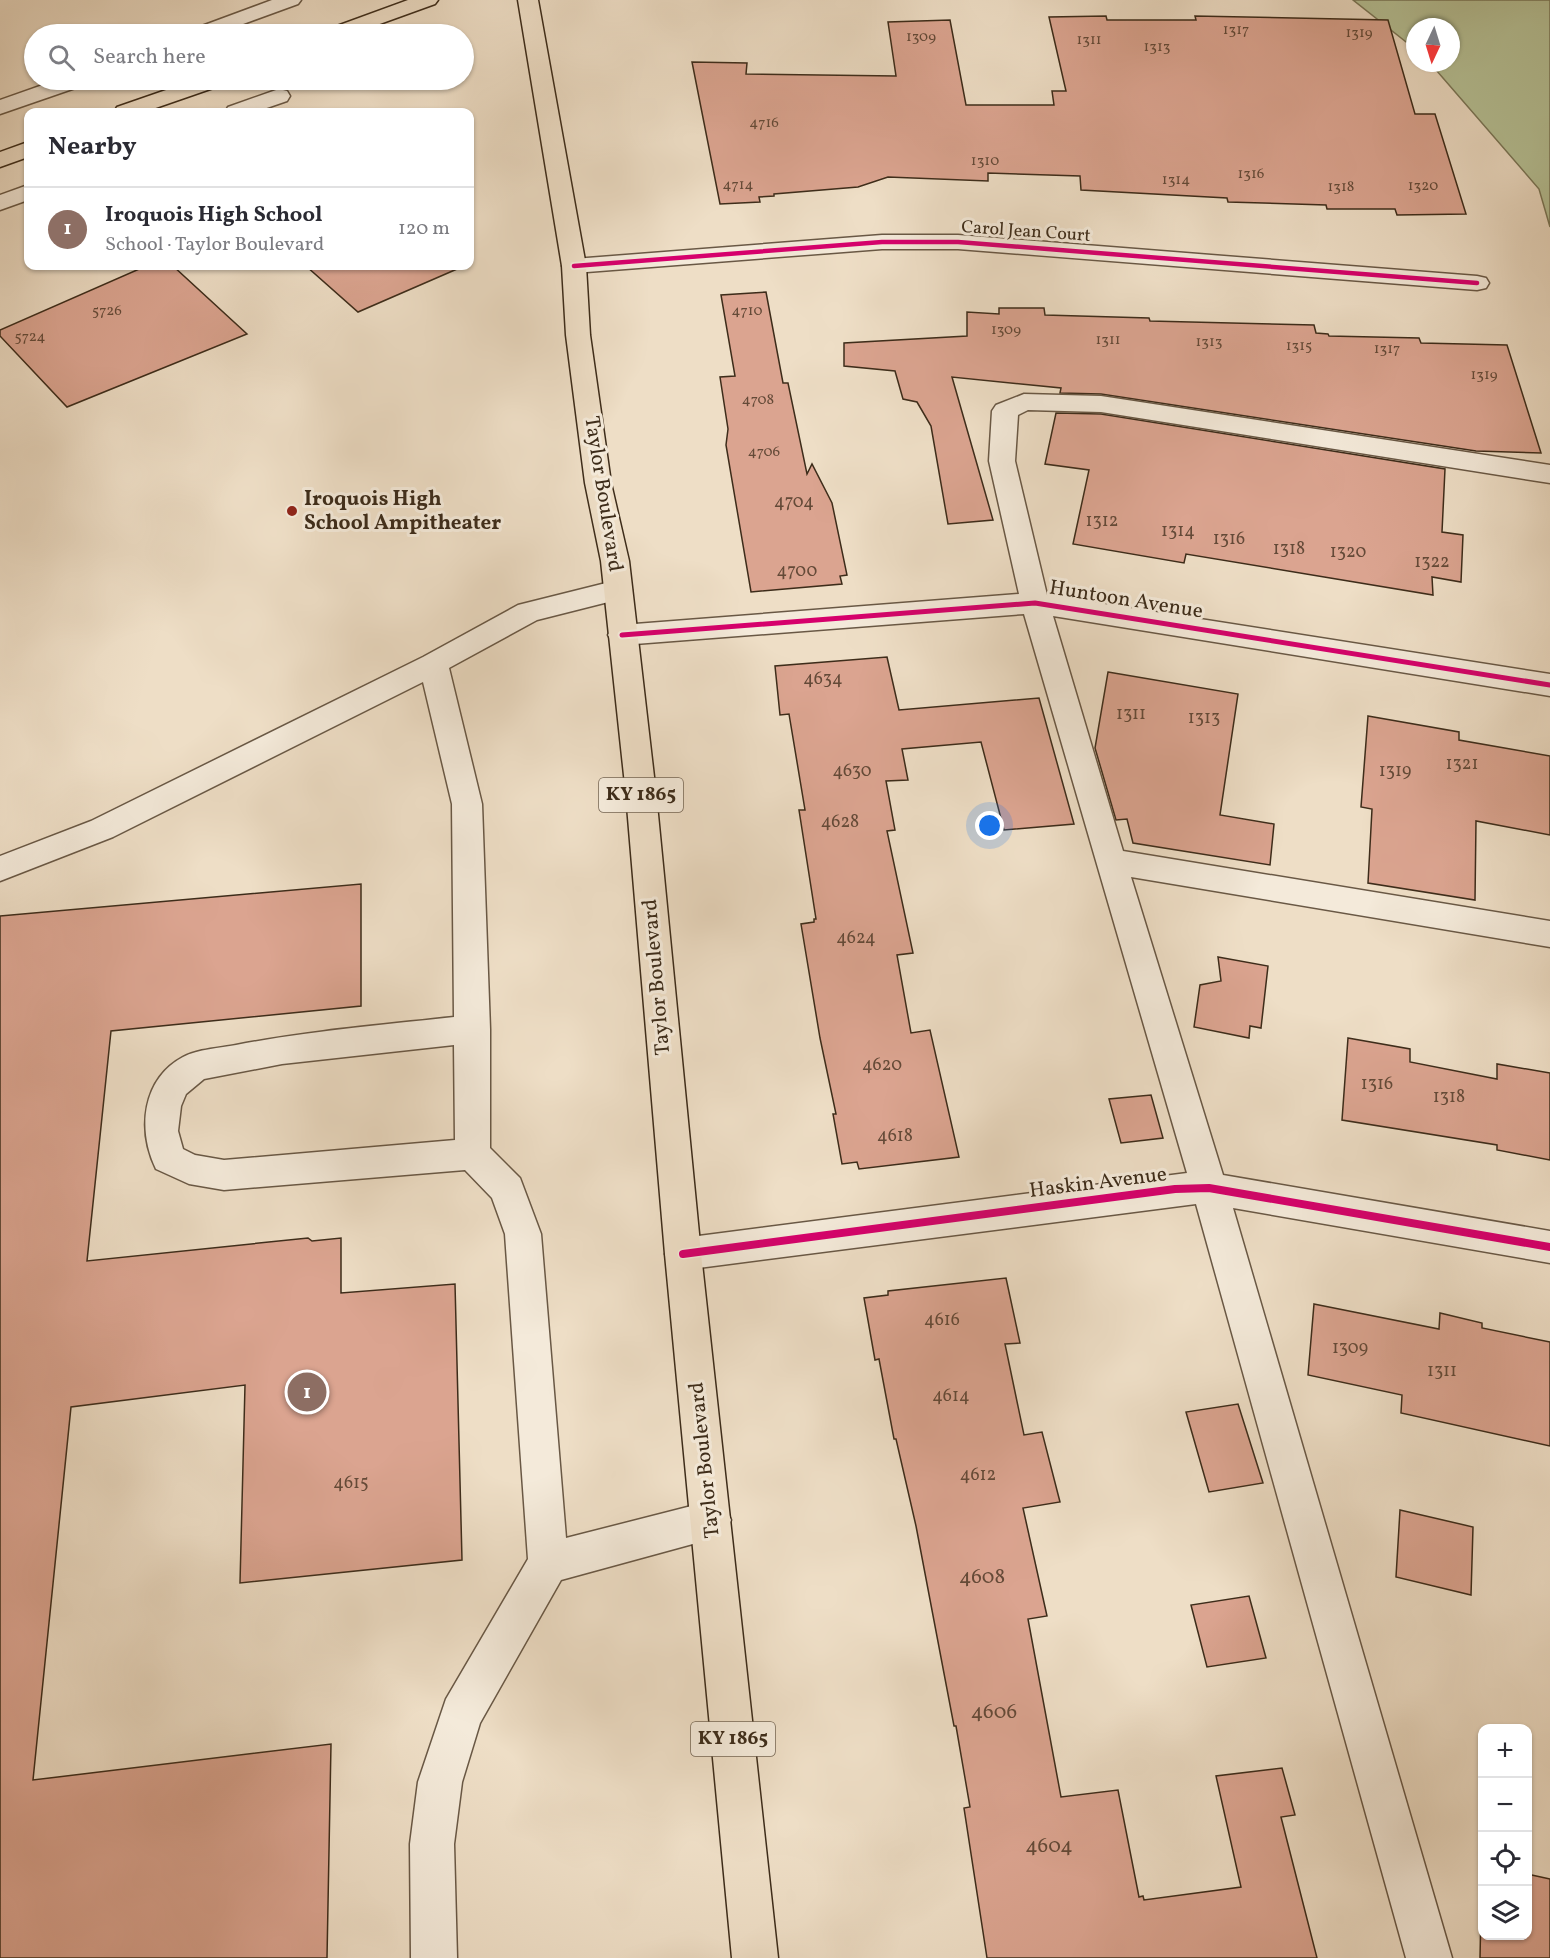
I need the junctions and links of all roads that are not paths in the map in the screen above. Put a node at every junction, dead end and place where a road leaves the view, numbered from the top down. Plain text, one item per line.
1 (291, 0) edge
2 (428, 0) edge
3 (528, 0) edge
4 (225, 24) edge
5 (361, 24) edge
6 (48, 90) edge
7 (189, 90) edge
8 (279, 96) dead end
9 (0, 107) edge
10 (145, 108) edge
11 (247, 108) edge
12 (24, 151) edge
13 (0, 160) edge
14 (24, 194) edge
15 (0, 203) edge
16 (573, 266) junction
17 (1477, 283) dead end
18 (1550, 474) edge
19 (618, 590) junction
20 (1035, 603) junction
21 (622, 635) junction
22 (433, 664) junction
23 (1550, 685) edge
24 (1110, 861) junction
25 (0, 869) edge
26 (1550, 934) edge
27 (473, 1029) junction
28 (473, 1154) junction
29 (1209, 1188) junction
30 (1550, 1247) edge
31 (683, 1254) junction
32 (711, 1520) junction
33 (548, 1563) junction
34 (434, 1958) edge
35 (755, 1958) edge
36 (1430, 1958) edge

1 - 4 street
2 - 5 main road
3 - 16 main road, Taylor Boulevard / KY 1865
6 - 9 street
7 - 10 main road
8 - 11 street
12 - 13 main road
14 - 15 street
16 - 17 street, Carol Jean Court
16 - 19 main road, Taylor Boulevard / KY 1865
18 - 20 street
19 - 21 main road, Taylor Boulevard / KY 1865
19 - 22 street
20 - 21 street, Huntoon Avenue
20 - 23 street, Huntoon Avenue
20 - 24 street
21 - 31 main road, Taylor Boulevard / KY 1865
22 - 25 street
22 - 27 street
24 - 26 street
24 - 29 street
27 - 28 street
27 - 28 street
28 - 33 street
29 - 30 street, Haskin Avenue
29 - 31 street, Haskin Avenue
29 - 36 street
31 - 32 main road, Taylor Boulevard / KY 1865
32 - 33 street
32 - 35 main road, Taylor Boulevard / KY 1865
33 - 34 street

